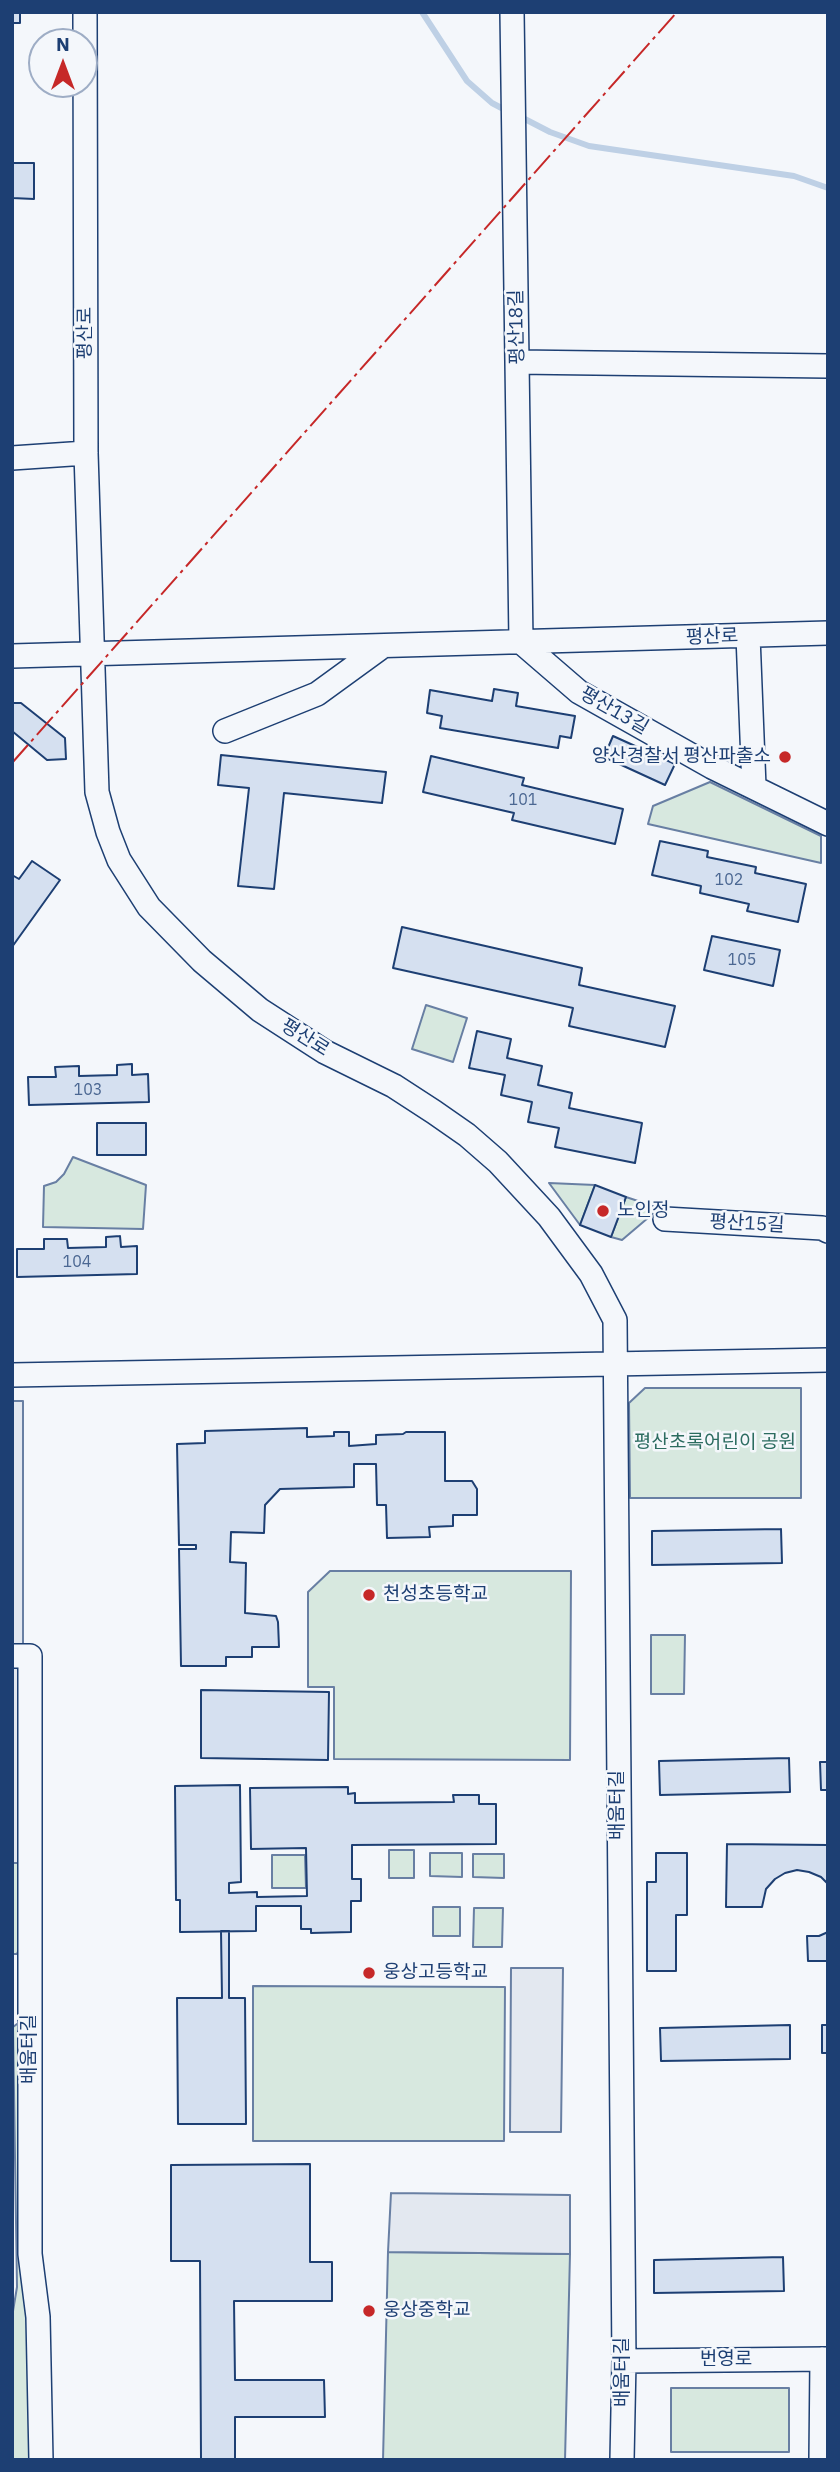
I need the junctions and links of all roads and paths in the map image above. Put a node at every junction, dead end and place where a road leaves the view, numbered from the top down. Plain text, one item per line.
1 (85, 12) edge
2 (512, 12) edge
3 (517, 362) junction
4 (828, 366) edge
5 (86, 453) junction
6 (12, 458) edge
7 (828, 634) edge
8 (748, 636) junction
9 (521, 642) junction
10 (383, 646) junction
11 (93, 654) junction
12 (12, 656) edge
13 (225, 731) dead end
14 (754, 787) junction
15 (828, 824) edge
16 (665, 1219) dead end
17 (828, 1231) edge
18 (828, 1360) edge
19 (615, 1363) junction
20 (12, 1375) edge
21 (12, 1656) edge
22 (21, 1981) edge
23 (825, 2359) edge
24 (624, 2361) junction
25 (41, 2460) edge
26 (622, 2460) edge
27 (821, 2460) edge

1 - 5 street, 평산로
2 - 3 street, 평산18길
3 - 4 street
3 - 9 street, 평산18길
5 - 6 street
5 - 11 street, 평산로
7 - 8 street, 평산로
8 - 9 street, 평산로
8 - 14 street
9 - 10 street, 평산로
9 - 14 street, 평산13길
10 - 11 street, 평산로
10 - 13 street
11 - 12 street, 평산로
11 - 19 street, 평산로
14 - 15 street, 평산13길
16 - 17 street, 평산15길
18 - 19 street
19 - 20 street
19 - 24 street, 배움터길
21 - 22 street, 배움터길
22 - 25 street, 배움터길
23 - 24 street, 번영로
23 - 27 street
24 - 26 street, 배움터길

